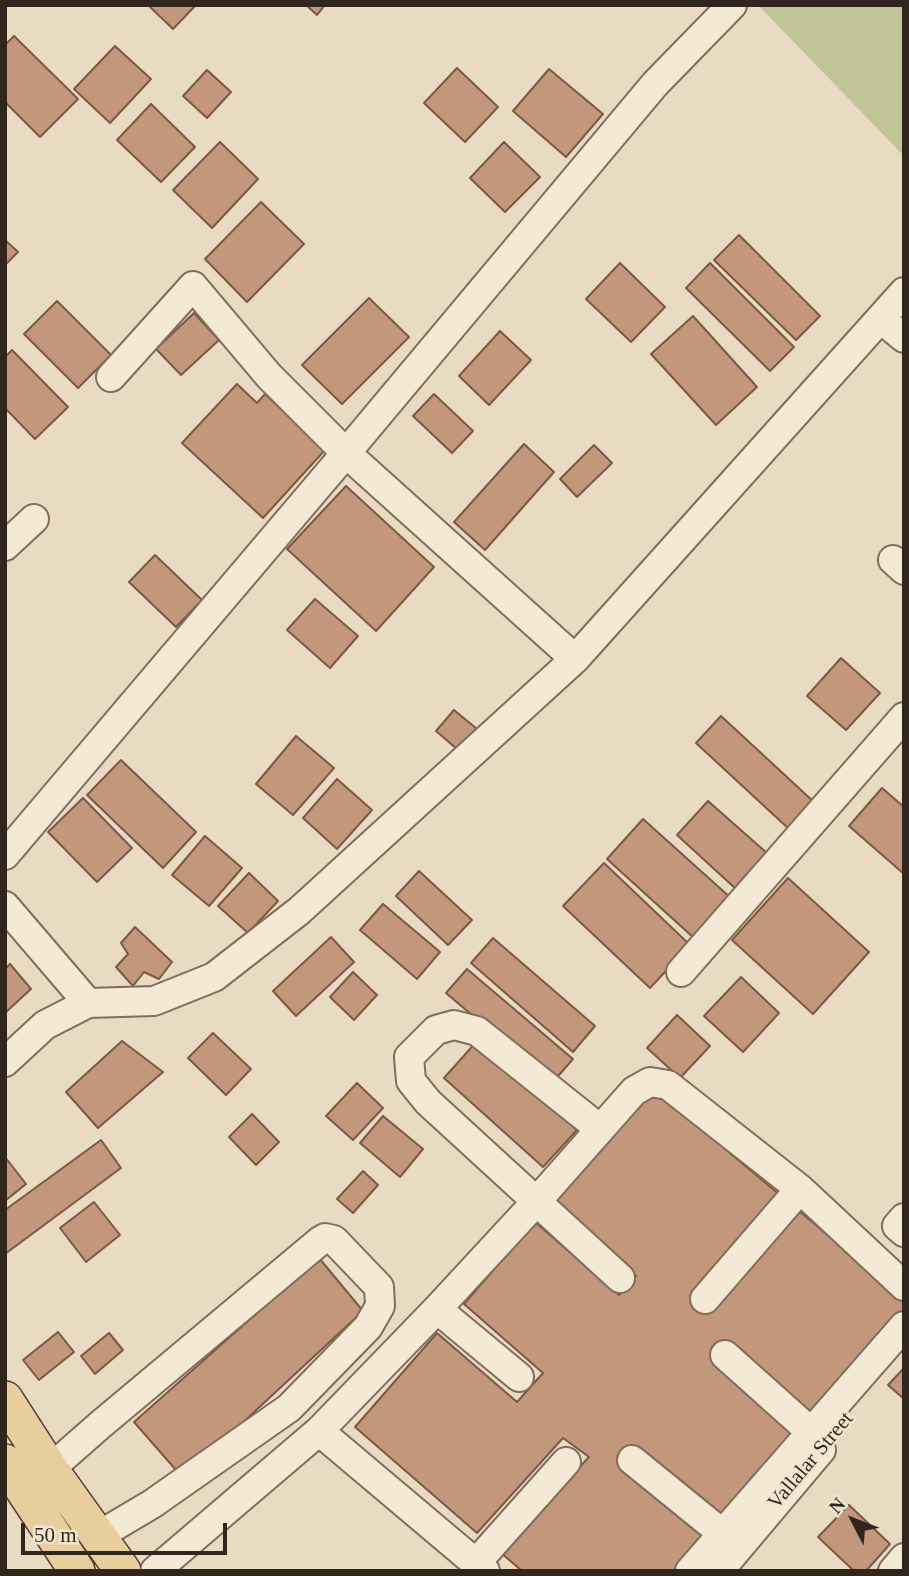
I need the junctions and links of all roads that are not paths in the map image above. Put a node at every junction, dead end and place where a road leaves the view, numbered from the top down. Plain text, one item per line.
1 (732, 5) edge
2 (904, 292) edge
3 (881, 319) junction
4 (904, 338) edge
5 (111, 377) dead end
6 (346, 453) junction
7 (34, 519) dead end
8 (5, 546) edge
9 (575, 659) junction
10 (904, 717) edge
11 (5, 855) edge
12 (5, 906) edge
13 (681, 972) dead end
14 (88, 1003) junction
15 (5, 1062) edge
16 (600, 1129) junction
17 (800, 1189) junction
18 (536, 1202) junction
19 (904, 1218) edge
20 (904, 1232) edge
21 (620, 1278) dead end
22 (904, 1286) edge
23 (705, 1299) dead end
24 (437, 1309) junction
25 (904, 1326) edge
26 (904, 1352) edge
27 (724, 1355) dead end
28 (519, 1377) dead end
29 (5, 1399) edge
30 (318, 1431) junction
31 (811, 1432) junction
32 (632, 1460) dead end
33 (5, 1462) edge
34 (566, 1462) dead end
35 (50, 1469) junction
36 (723, 1534) junction
37 (98, 1536) junction
38 (904, 1558) edge
39 (481, 1567) edge
40 (76, 1571) edge
41 (123, 1571) edge
42 (155, 1571) edge
43 (690, 1571) edge
44 (719, 1571) edge
45 (893, 1571) edge

1 - 6 street
2 - 3 street
3 - 4 street
3 - 9 street
5 - 6 street
6 - 9 street
6 - 11 street
7 - 8 street
9 - 14 street
10 - 13 street
12 - 14 street
14 - 15 street
16 - 17 street
16 - 18 street
16 - 18 street
17 - 22 street
17 - 23 street
18 - 21 street
18 - 24 street
19 - 20 street
24 - 28 street
24 - 30 street
25 - 31 street
26 - 44 street, Vallalar Street
27 - 31 street
29 - 35 main road
30 - 39 street
30 - 42 street
31 - 36 street
32 - 36 street
33 - 40 main road
34 - 39 street
35 - 37 main road
35 - 37 street
36 - 43 street
37 - 41 main road
38 - 45 street

